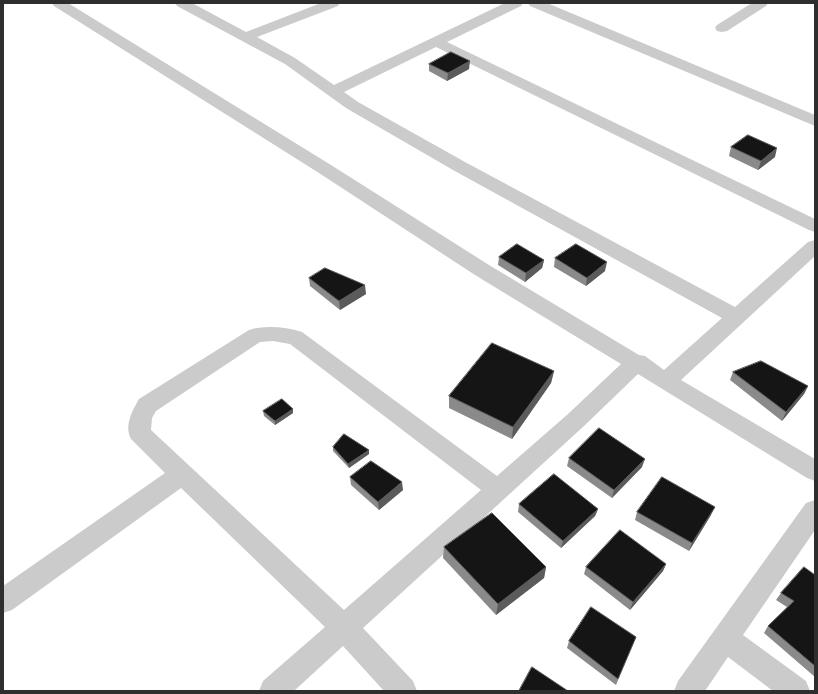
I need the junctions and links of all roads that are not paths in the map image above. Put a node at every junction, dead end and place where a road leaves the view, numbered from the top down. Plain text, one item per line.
1 (59, 3) edge
2 (182, 3) edge
3 (333, 3) edge
4 (516, 3) edge
5 (535, 3) edge
6 (761, 3) edge
7 (722, 28) dead end
8 (245, 37) junction
9 (437, 42) junction
10 (333, 91) junction
11 (815, 121) edge
12 (815, 226) edge
13 (815, 246) edge
14 (737, 317) junction
15 (637, 362) junction
16 (667, 380) junction
17 (815, 471) edge
18 (183, 473) junction
19 (498, 490) junction
20 (815, 510) edge
21 (3, 602) edge
22 (344, 628) junction
23 (725, 638) junction
24 (273, 691) edge
25 (403, 691) edge
26 (688, 691) edge
27 (796, 691) edge

1 - 15 street
2 - 8 street
3 - 8 street
4 - 9 street
5 - 11 street
6 - 7 street
8 - 10 street
9 - 10 street
9 - 12 street
10 - 14 street
13 - 14 street
14 - 16 street
15 - 16 street
15 - 19 street
16 - 17 street
18 - 19 street
18 - 21 street
18 - 22 street
19 - 22 street
20 - 23 street
22 - 24 street
22 - 25 street
23 - 26 street
23 - 27 street

